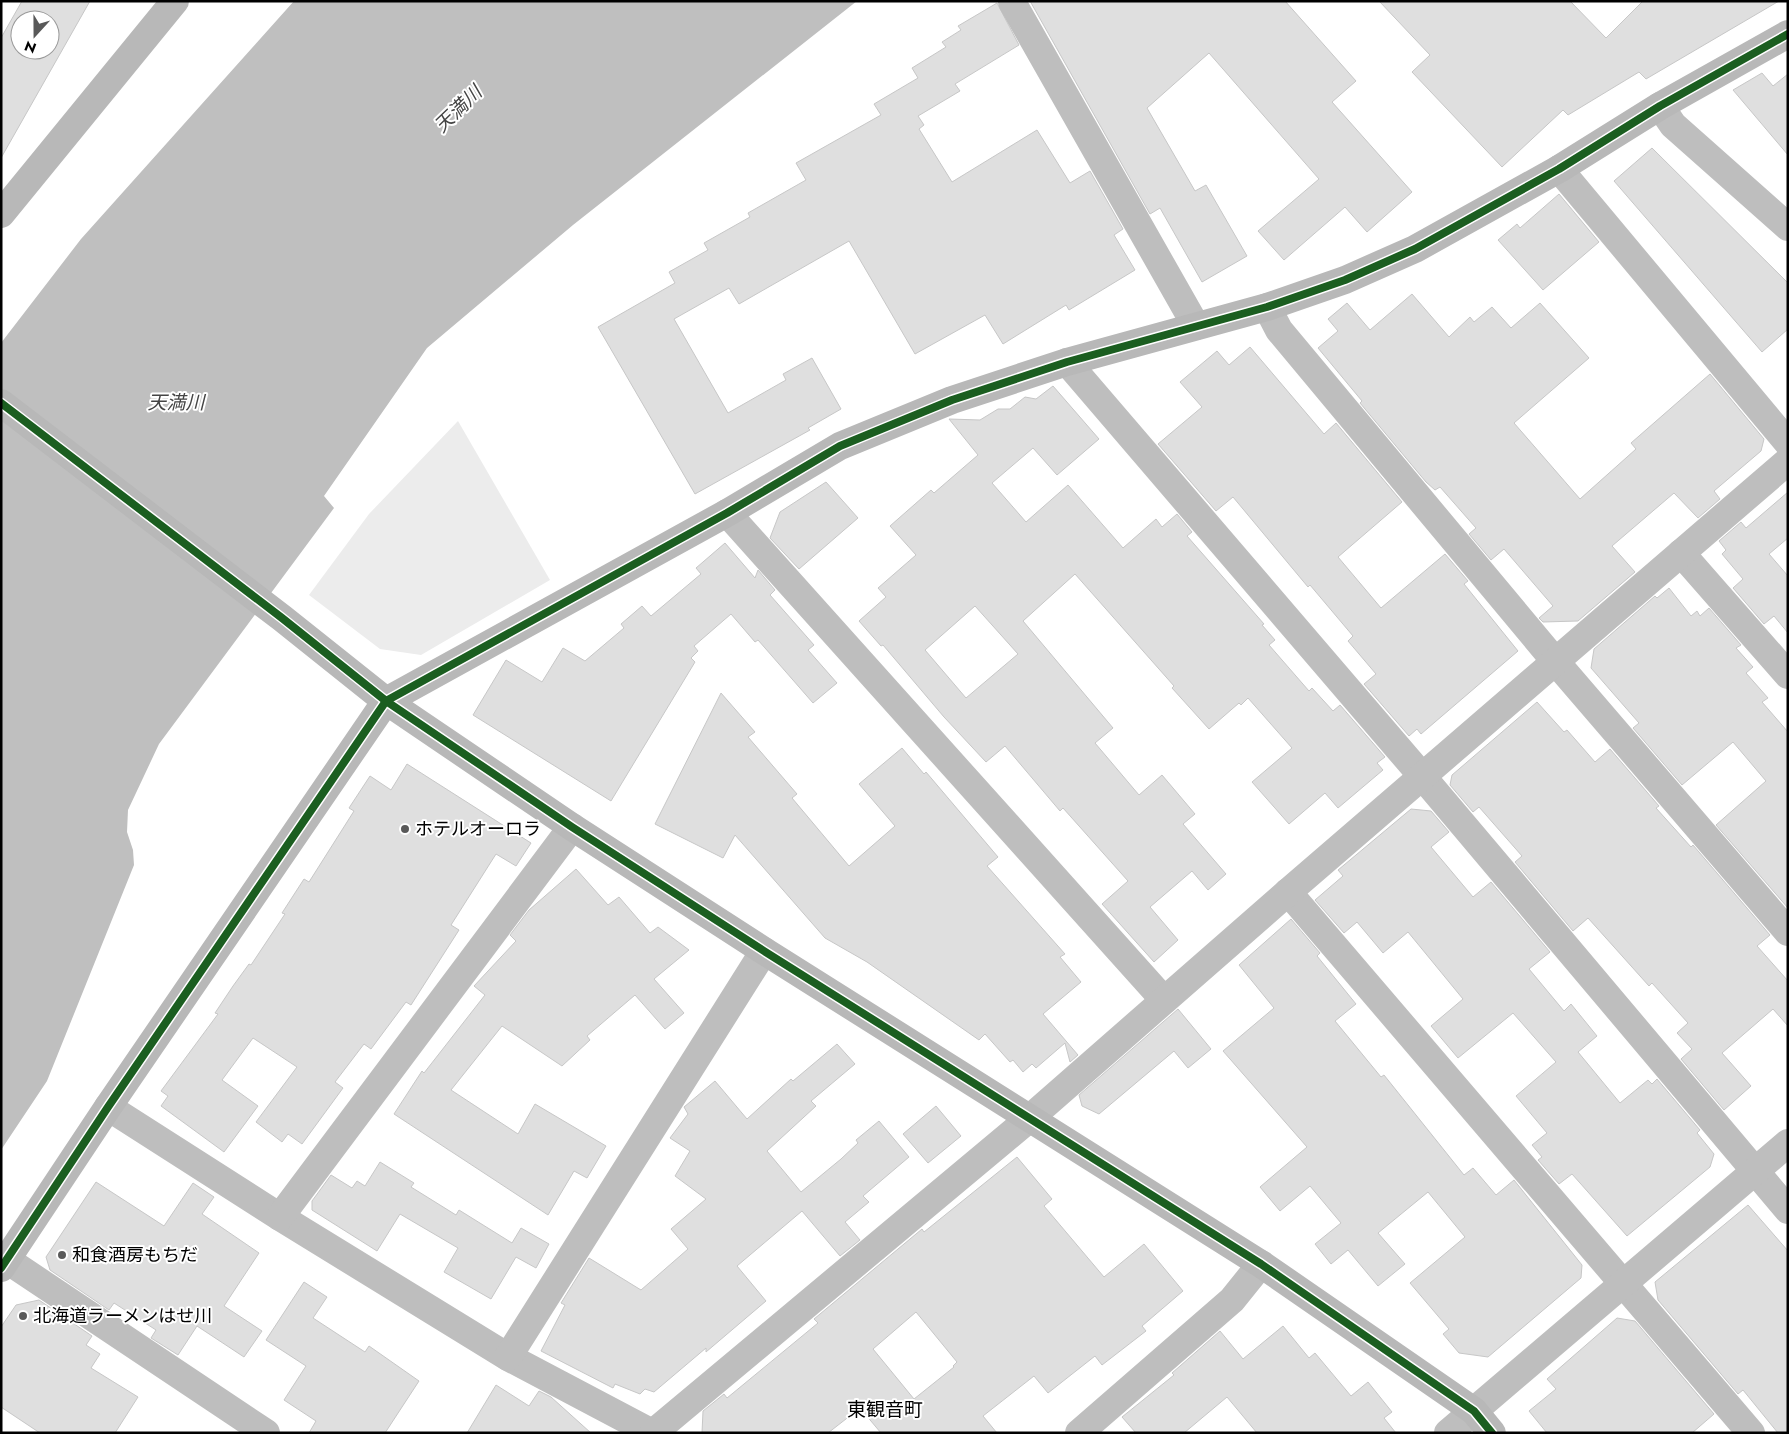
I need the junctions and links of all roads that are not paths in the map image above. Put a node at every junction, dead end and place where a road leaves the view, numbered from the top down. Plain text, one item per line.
1 (174, 1) edge
2 (1012, 2) edge
3 (1788, 34) edge
4 (1660, 106) junction
5 (1559, 169) junction
6 (4, 204) edge
7 (1788, 227) edge
8 (1267, 307) junction
9 (1196, 326) junction
10 (1067, 362) junction
11 (1, 403) edge
12 (1788, 443) edge
13 (1788, 461) edge
14 (727, 513) junction
15 (1681, 553) junction
16 (1555, 661) junction
17 (1788, 675) edge
18 (386, 701) junction
19 (1422, 776) junction
20 (572, 827) junction
21 (1288, 892) junction
22 (1788, 932) edge
23 (764, 951) junction
24 (1164, 1000) junction
25 (108, 1107) junction
26 (1030, 1118) junction
27 (1788, 1143) edge
28 (1755, 1171) junction
29 (1788, 1210) edge
30 (280, 1217) junction
31 (4, 1264) edge
32 (1261, 1264) junction
33 (1625, 1283) junction
34 (508, 1357) junction
35 (1474, 1411) junction
36 (266, 1433) edge
37 (652, 1433) edge
38 (1079, 1433) edge
39 (1448, 1433) edge
40 (1492, 1433) edge
41 (1751, 1433) edge

1 - 6 street
2 - 9 street
3 - 4 street
4 - 5 street
4 - 7 street
5 - 8 street
5 - 12 street
8 - 9 street
8 - 16 street
9 - 10 street
10 - 14 street
10 - 19 street
11 - 18 street
13 - 15 street
14 - 18 street
14 - 24 street
15 - 16 street
15 - 17 street
16 - 19 street
16 - 22 street
18 - 20 street
18 - 25 street
19 - 21 street
19 - 28 street
20 - 23 street
20 - 30 street
21 - 24 street
21 - 33 street
23 - 26 street
23 - 34 street
24 - 26 street
25 - 30 street
25 - 31 street
26 - 32 street
26 - 37 street
27 - 28 street
28 - 29 street
28 - 33 street
30 - 34 street
31 - 36 street
32 - 35 street
32 - 38 street
33 - 35 street
33 - 41 street
34 - 37 street
35 - 39 street
35 - 40 street

